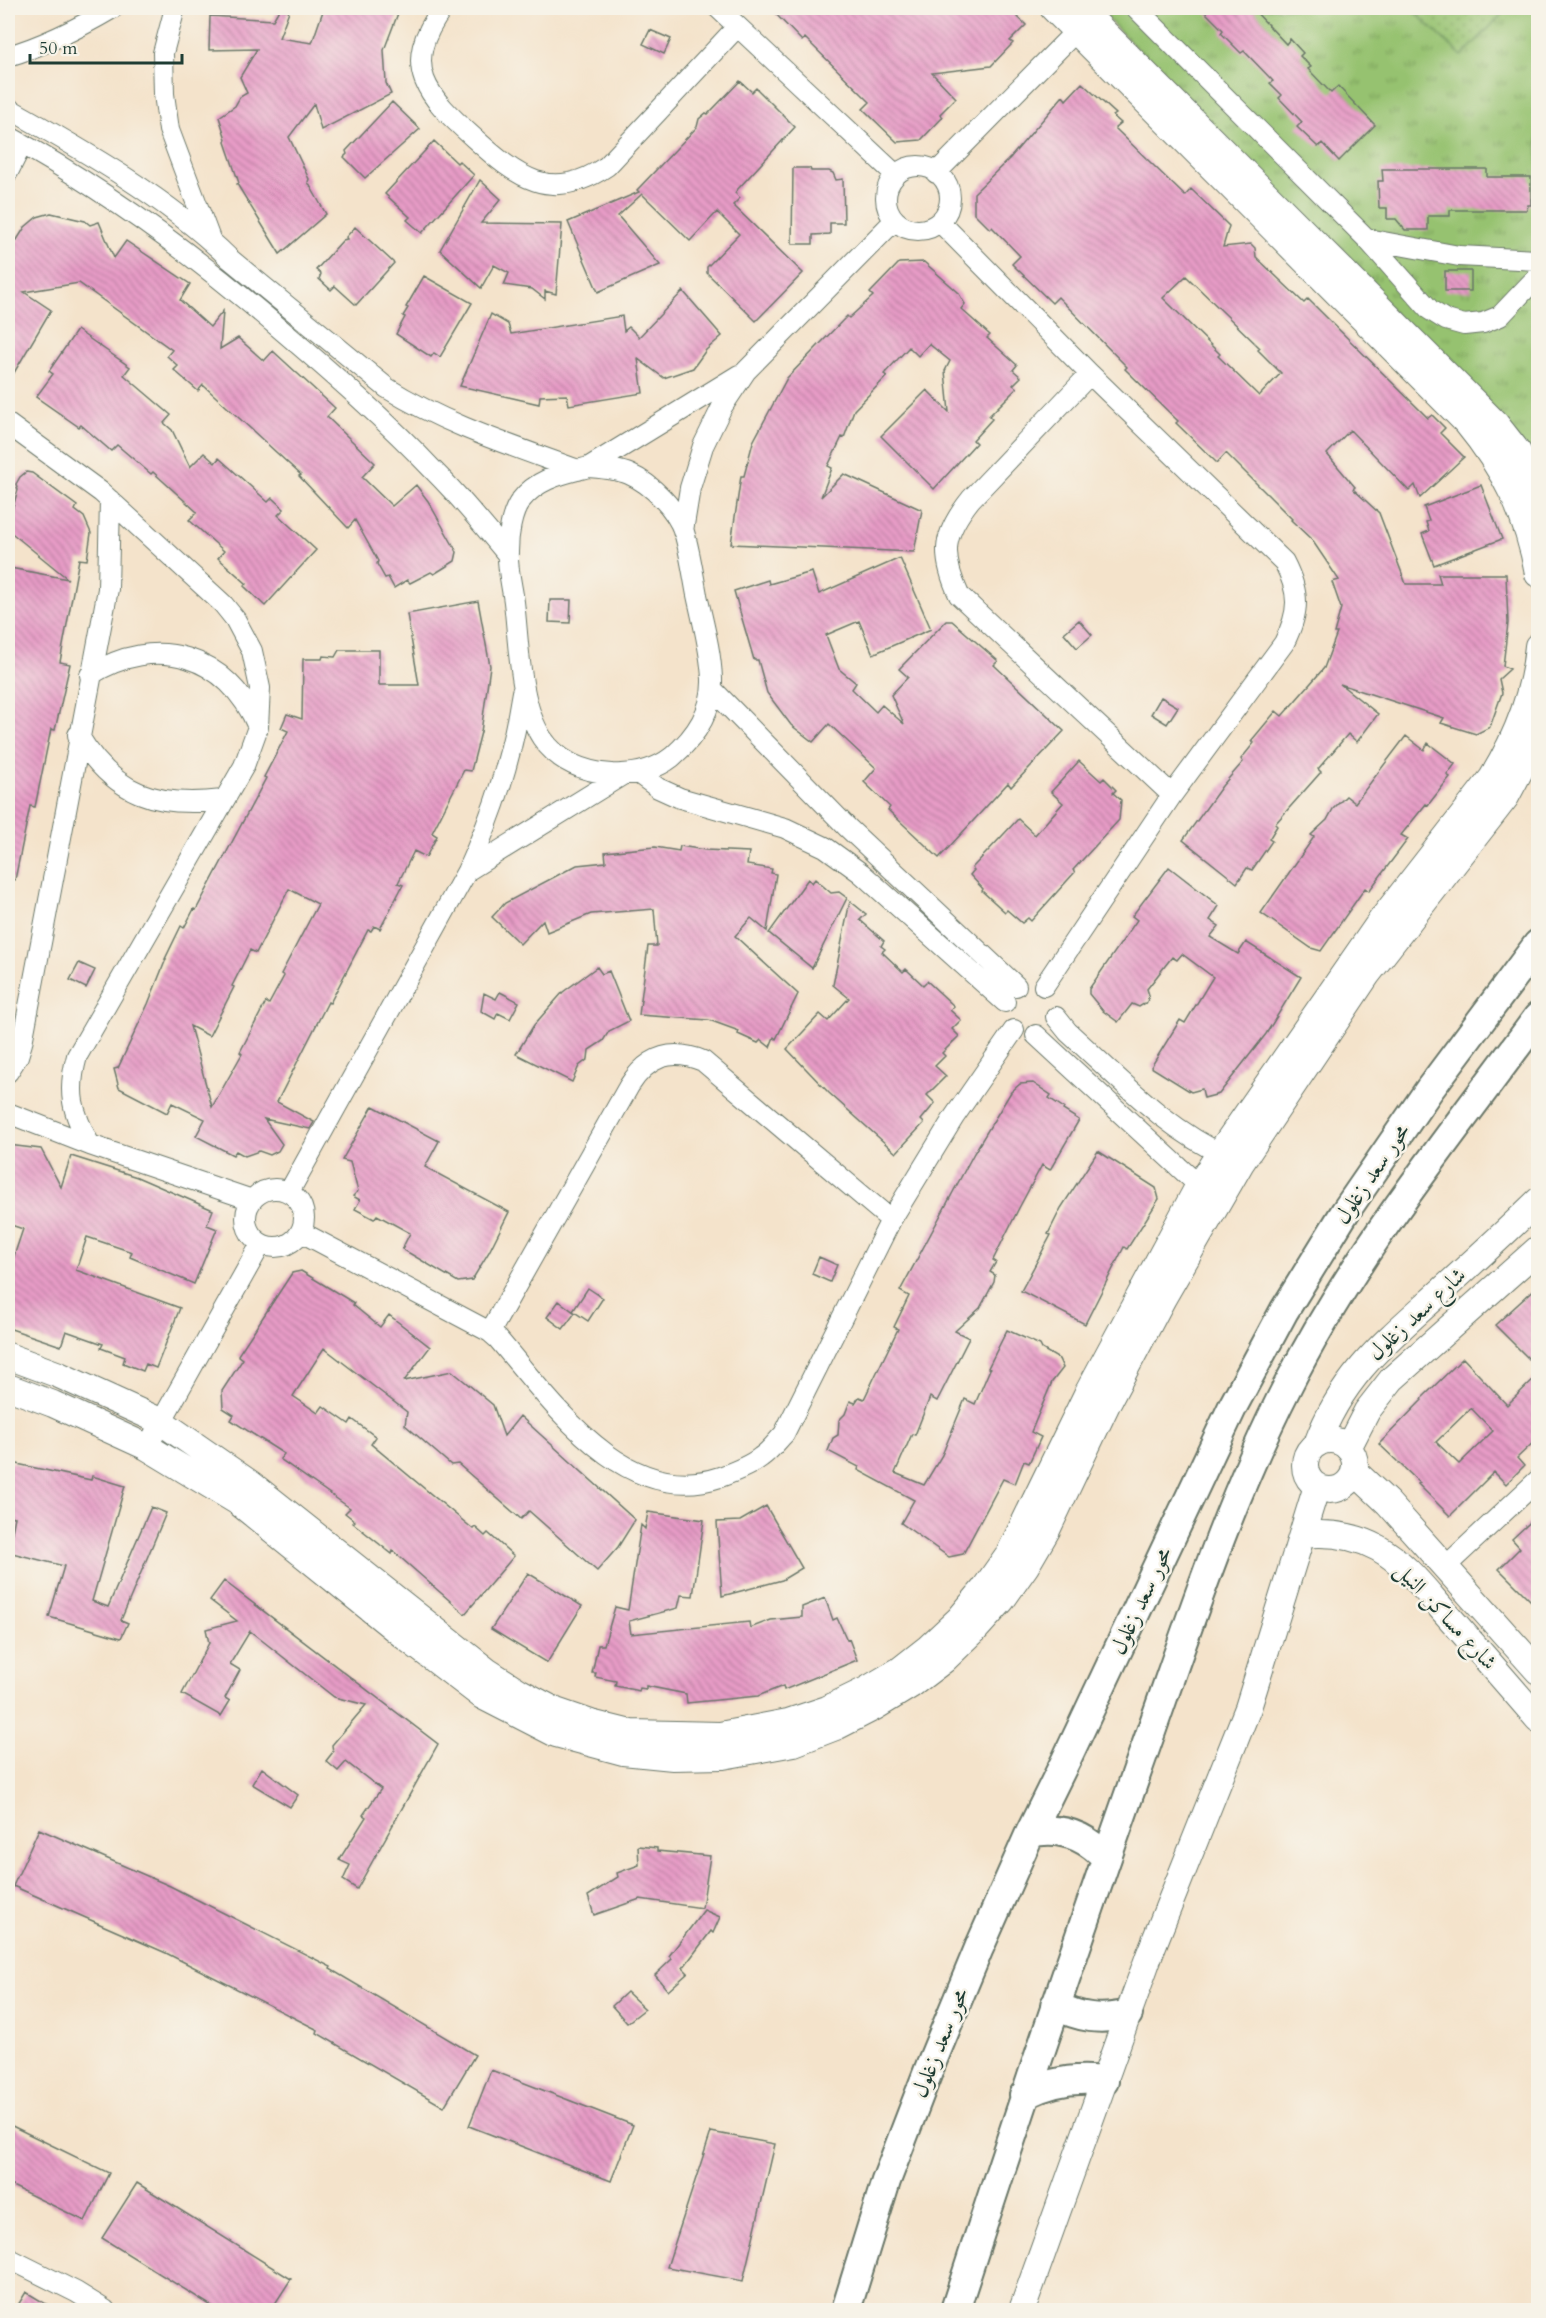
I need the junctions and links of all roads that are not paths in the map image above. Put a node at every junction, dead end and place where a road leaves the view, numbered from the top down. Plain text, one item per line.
1 (113, 8) edge
2 (175, 8) edge
3 (443, 8) edge
4 (718, 8) edge
5 (1053, 8) edge
6 (1136, 8) edge
7 (1083, 19) edge
8 (737, 27) junction
9 (8, 56) edge
10 (8, 108) edge
11 (15, 140) edge
12 (8, 172) edge
13 (936, 173) junction
14 (896, 175) junction
15 (895, 220) junction
16 (940, 222) junction
17 (210, 239) junction
18 (1367, 239) junction
19 (1539, 260) edge
20 (1539, 276) edge
21 (746, 371) junction
22 (1090, 374) junction
23 (8, 424) edge
24 (583, 469) junction
25 (1539, 492) edge
26 (110, 500) junction
27 (683, 531) junction
28 (507, 554) junction
29 (1539, 574) edge
30 (1539, 646) edge
31 (90, 675) junction
32 (523, 681) junction
33 (712, 690) junction
34 (258, 727) junction
35 (78, 735) junction
36 (1539, 737) edge
37 (631, 774) junction
38 (1172, 795) junction
39 (223, 800) junction
40 (468, 871) junction
41 (1539, 944) edge
42 (1044, 986) junction
43 (1010, 994) junction
44 (1056, 1017) junction
45 (1539, 1017) edge
46 (1014, 1030) junction
47 (1036, 1035) junction
48 (8, 1072) edge
49 (8, 1113) edge
50 (90, 1145) junction
51 (1230, 1158) junction
52 (289, 1192) junction
53 (1208, 1194) junction
54 (252, 1200) junction
55 (1539, 1201) edge
56 (891, 1220) junction
57 (301, 1232) junction
58 (261, 1244) junction
59 (1539, 1249) edge
60 (1425, 1305) junction
61 (1448, 1329) junction
62 (490, 1332) junction
63 (8, 1356) edge
64 (8, 1387) edge
65 (160, 1421) junction
66 (1317, 1444) junction
67 (147, 1447) junction
68 (1351, 1460) junction
69 (1539, 1480) edge
70 (1317, 1486) junction
71 (1302, 1535) junction
72 (1445, 1567) junction
73 (1539, 1671) edge
74 (1539, 1719) edge
75 (1029, 1833) junction
76 (1106, 1858) junction
77 (1055, 2005) junction
78 (1128, 2014) junction
79 (1104, 2081) junction
80 (1024, 2095) junction
81 (8, 2258) edge
82 (105, 2310) edge
83 (846, 2310) edge
84 (955, 2310) edge
85 (1022, 2310) edge

1 - 9 street
2 - 17 street
3 - 8 street
4 - 8 street
5 - 7 street
6 - 18 street
7 - 13 street
7 - 25 street
7 - 29 street
8 - 14 street
10 - 17 street
11 - 12 street
11 - 28 street
13 - 14 street
13 - 16 street
14 - 15 street
15 - 16 street
15 - 21 street
16 - 22 street
17 - 24 street
18 - 19 street
18 - 20 street
21 - 24 street
21 - 27 street
22 - 38 street
22 - 38 street
23 - 26 street
24 - 27 street
24 - 28 street
26 - 31 street
26 - 34 street
27 - 33 street
28 - 32 street
30 - 51 street
31 - 34 street
31 - 35 street
32 - 37 street
32 - 40 street
33 - 37 street
33 - 43 street
34 - 39 street
35 - 39 street
35 - 48 street
36 - 51 street
37 - 40 street
37 - 43 street
38 - 42 street
39 - 50 street
40 - 52 street
41 - 75 main road, محور سعد زغلول
42 - 43 street
42 - 44 street
43 - 46 street
44 - 47 street
44 - 51 street
45 - 76 main road, محور سعد زغلول
46 - 47 street
46 - 56 street
47 - 53 street
49 - 50 street
50 - 54 street
51 - 53 street
52 - 54 street
52 - 57 street
53 - 65 street
53 - 67 street
54 - 58 street
55 - 60 street, شارع سعد زغلول
56 - 62 street
56 - 62 street
57 - 58 street
57 - 62 street
58 - 65 street
59 - 61 street, شارع سعد زغلول
60 - 61 street
60 - 66 street, شارع سعد زغلول
61 - 68 street, شارع سعد زغلول
63 - 65 street
64 - 67 street
65 - 67 street
66 - 68 street
66 - 70 street
68 - 70 street
68 - 72 street, شارع مساكن النيل
69 - 72 street
70 - 71 street
71 - 74 street, شارع مساكن النيل
71 - 78 street
72 - 73 street, شارع مساكن النيل
75 - 76 main road
75 - 83 main road, محور سعد زغلول
76 - 77 main road, محور سعد زغلول
77 - 78 main road
77 - 80 main road, محور سعد زغلول
78 - 79 street
79 - 80 main road
79 - 85 street
80 - 84 main road, محور سعد زغلول
81 - 82 street

